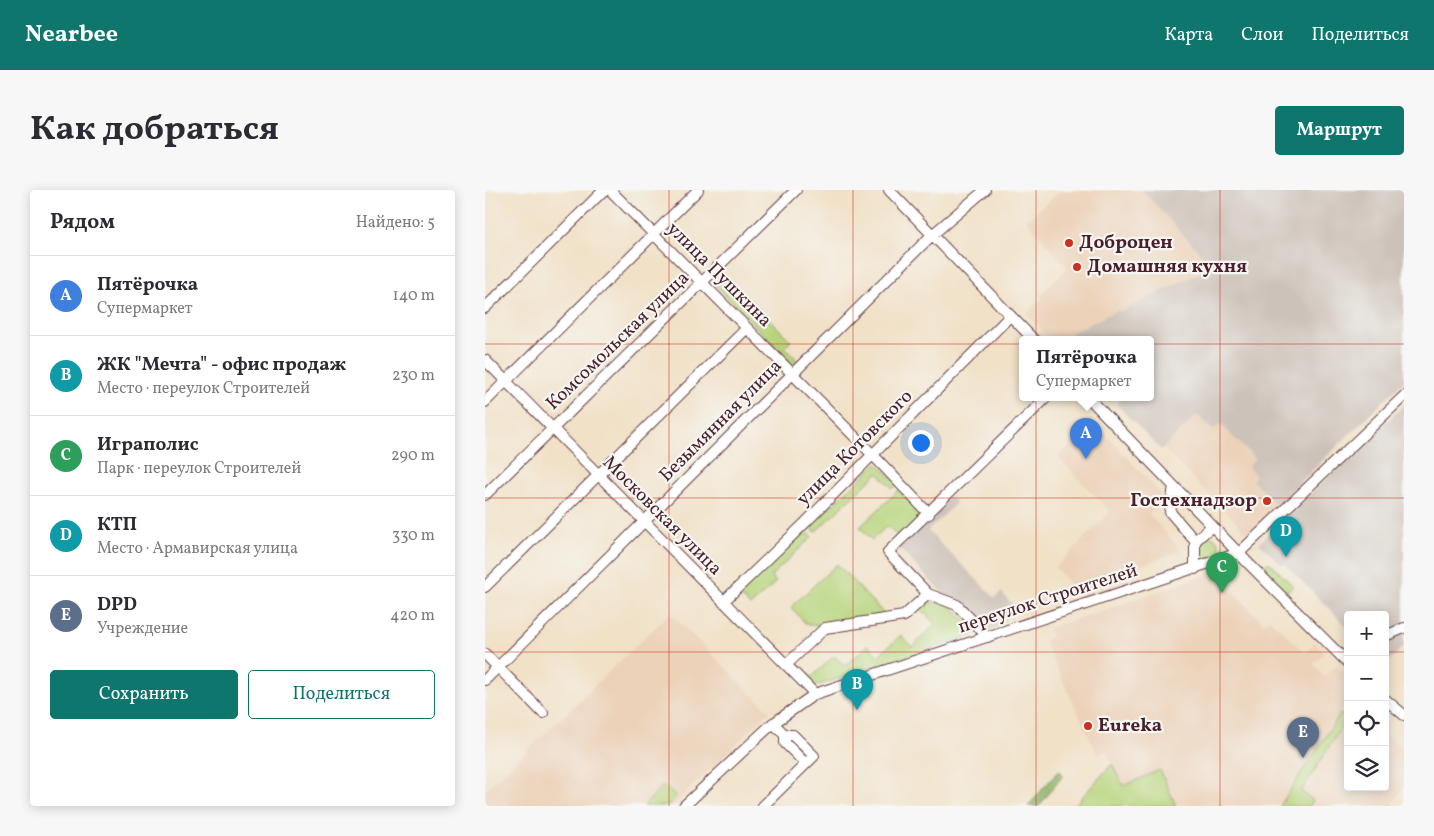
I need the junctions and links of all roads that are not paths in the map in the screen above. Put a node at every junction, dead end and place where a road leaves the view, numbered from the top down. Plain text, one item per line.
1 (604, 190) edge
2 (610, 190) edge
3 (698, 190) edge
4 (796, 190) edge
5 (889, 190) edge
6 (985, 190) edge
7 (653, 234) junction
8 (932, 235) junction
9 (702, 283) junction
10 (485, 308) edge
11 (1010, 316) junction
12 (747, 328) junction
13 (1029, 336) edge
14 (485, 360) edge
15 (792, 374) junction
16 (505, 381) junction
17 (1404, 396) edge
18 (1043, 401) edge
19 (1092, 401) edge
20 (485, 402) edge
21 (552, 429) junction
22 (873, 454) junction
23 (597, 476) junction
24 (1173, 486) junction
25 (485, 496) edge
26 (929, 514) junction
27 (643, 523) junction
28 (1212, 526) junction
29 (1195, 541) junction
30 (1239, 553) junction
31 (1195, 569) junction
32 (485, 587) edge
33 (928, 594) junction
34 (723, 602) junction
35 (1404, 628) edge
36 (1389, 634) edge
37 (988, 637) junction
38 (485, 654) edge
39 (1344, 658) edge
40 (786, 665) junction
41 (498, 667) junction
42 (485, 680) edge
43 (815, 694) junction
44 (1387, 701) edge
45 (543, 713) dead end
46 (1404, 715) edge
47 (773, 723) junction
48 (684, 806) edge
49 (763, 806) edge

1 - 10 street
2 - 7 street, улица Пушкина
3 - 7 street
4 - 9 street, Комсомольская улица
5 - 8 street
6 - 8 street, Безымянная улица
7 - 9 street, улица Пушкина
7 - 16 street
8 - 11 street
8 - 15 street, Безымянная улица
9 - 12 street, улица Пушкина
9 - 21 street, Комсомольская улица
11 - 13 street
11 - 22 street, улица Котовского
12 - 15 street, улица Пушкина
12 - 23 street
14 - 16 street, Московская улица
15 - 22 street, улица Пушкина
15 - 27 street, Безымянная улица
16 - 20 street
16 - 21 street, Московская улица
17 - 30 street, переулок Строителей
18 - 26 street
19 - 24 street
21 - 23 street, Московская улица
21 - 25 street, Комсомольская улица
22 - 26 street, улица Пушкина
22 - 34 street, улица Котовского
23 - 27 street, Московская улица
23 - 32 street
24 - 28 street
24 - 29 street
26 - 33 street
27 - 34 street, Московская улица
27 - 41 street, Безымянная улица
28 - 29 street
28 - 30 street
29 - 31 street
30 - 31 street, переулок Строителей
30 - 39 street
31 - 37 street, переулок Строителей
33 - 37 street
33 - 40 street
34 - 40 street, Московская улица
35 - 36 street
37 - 43 street, переулок Строителей
38 - 41 street
40 - 43 street, Московская улица
41 - 42 street, Безымянная улица
41 - 45 street
43 - 47 street, переулок Строителей
44 - 46 street
47 - 48 street, переулок Строителей
47 - 49 street

